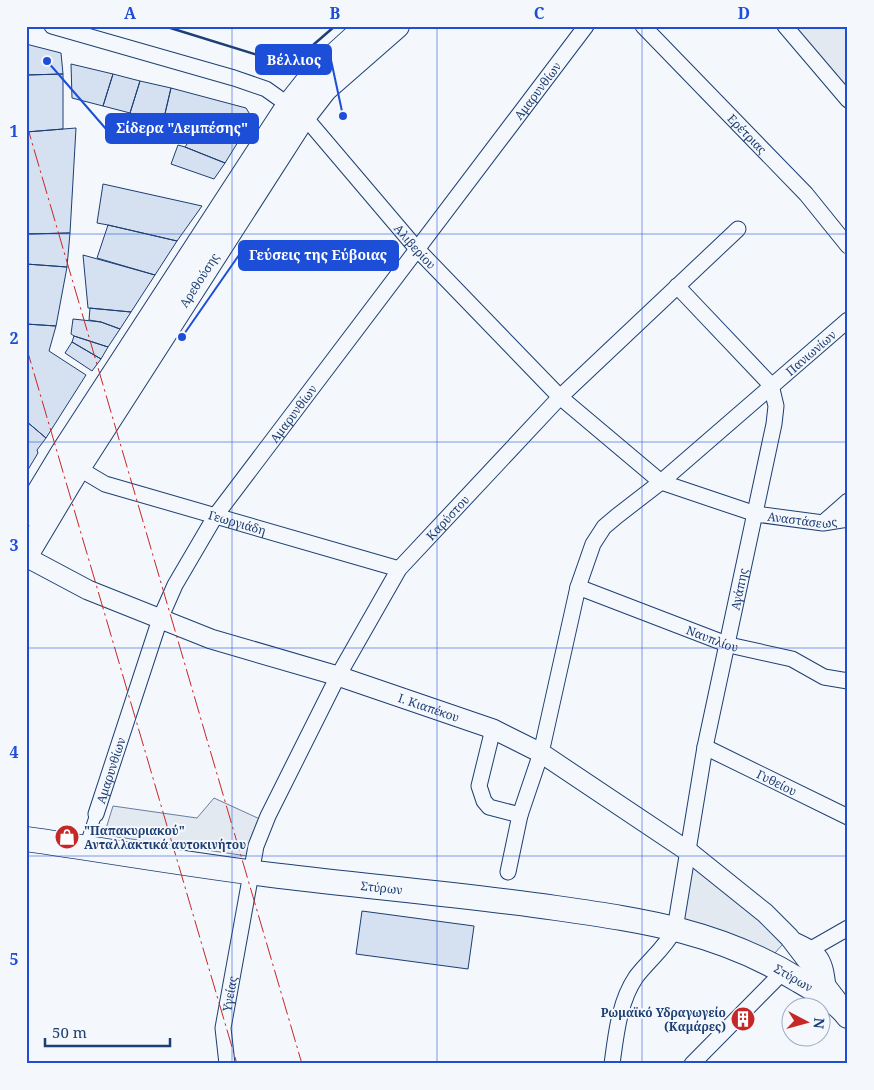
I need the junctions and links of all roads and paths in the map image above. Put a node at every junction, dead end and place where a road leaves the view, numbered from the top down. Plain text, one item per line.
1 (52, 26) edge
2 (367, 26) edge
3 (397, 26) edge
4 (586, 26) edge
5 (643, 26) edge
6 (785, 26) edge
7 (848, 100) edge
8 (297, 111) junction
9 (738, 229) dead end
10 (848, 246) edge
11 (417, 250) junction
12 (677, 286) junction
13 (848, 320) edge
14 (772, 384) junction
15 (560, 397) junction
16 (78, 468) junction
17 (661, 482) junction
18 (848, 501) edge
19 (26, 514) edge
20 (756, 514) junction
21 (216, 515) junction
22 (848, 519) edge
23 (823, 523) junction
24 (26, 556) edge
25 (399, 569) junction
26 (578, 587) junction
27 (160, 619) junction
28 (729, 644) junction
29 (338, 676) junction
30 (848, 681) edge
31 (493, 729) junction
32 (705, 748) junction
33 (541, 753) junction
34 (96, 814) joint
35 (520, 815) junction
36 (848, 818) edge
37 (26, 839) edge
38 (85, 847) junction
39 (689, 852) junction
40 (251, 872) junction
41 (508, 872) dead end
42 (675, 928) junction
43 (848, 928) edge
44 (789, 937) junction
45 (734, 946) junction
46 (813, 948) junction
47 (776, 979) junction
48 (841, 1009) edge
49 (227, 1064) edge
50 (612, 1064) edge
51 (692, 1064) edge

1 - 8 street, Αλιβερίου
2 - 8 main road, Αρεθούσης
3 - 8 main road, Αρεθούσης
4 - 11 street, Αμαρυνθίων
5 - 10 street, Ερέτριας
6 - 7 street
8 - 11 street, Αλιβερίου
8 - 16 main road, Αρεθούσης
8 - 19 main road, Αρεθούσης
9 - 12 street, Καρύστου
11 - 15 street, Αλιβερίου
11 - 21 street, Αμαρυνθίων
12 - 14 street
12 - 15 street, Καρύστου
13 - 14 street, Πανιωνίων
14 - 17 street, Πανιωνίων
14 - 20 street, Αγάπης
15 - 17 street, Αλιβερίου
15 - 25 street, Καρύστου
16 - 21 street, Γεωργιάδη
16 - 24 main road, Αρεθούσης
17 - 20 street, Αλιβερίου
17 - 26 street, Πανιωνίων
18 - 23 street
20 - 23 street, Αναστάσεως
20 - 28 street, Αγάπης
21 - 25 street, Γεωργιάδη
21 - 27 street, Αμαρυνθίων
22 - 23 street, Αναστάσεως
24 - 27 street, Ι. Κιαπέκου
25 - 29 street, Καρύστου
26 - 28 street, Ναυπλίου
26 - 33 street, Πανιωνίων
27 - 29 street, Ι. Κιαπέκου
27 - 34 street, Αμαρυνθίων
28 - 30 street, Ναυπλίου
28 - 32 street, Αγάπης
29 - 31 street, Ι. Κιαπέκου
29 - 40 street, Καρύστου
31 - 33 street, Ι. Κιαπέκου
31 - 35 street
32 - 36 street, Γυθείου
32 - 39 street, Αγάπης
33 - 35 street, Πανιωνίων
33 - 39 street, Ι. Κιαπέκου
34 - 38 street, Αμαρυνθίων
35 - 41 street, Πανιωνίων
37 - 38 main road, Στύρων
38 - 40 main road, Στύρων
39 - 42 street, Αγάπης
39 - 44 street, Ι. Κιαπέκου
40 - 42 main road, Στύρων
40 - 49 street, Υγείας
42 - 45 main road, Στύρων
42 - 50 street
43 - 46 street
44 - 46 street, Ι. Κιαπέκου
44 - 48 street, Ι. Κιαπέκου
45 - 47 main road, Στύρων
45 - 48 main road, Στύρων
46 - 48 street
47 - 48 main road, Στύρων
47 - 51 street

